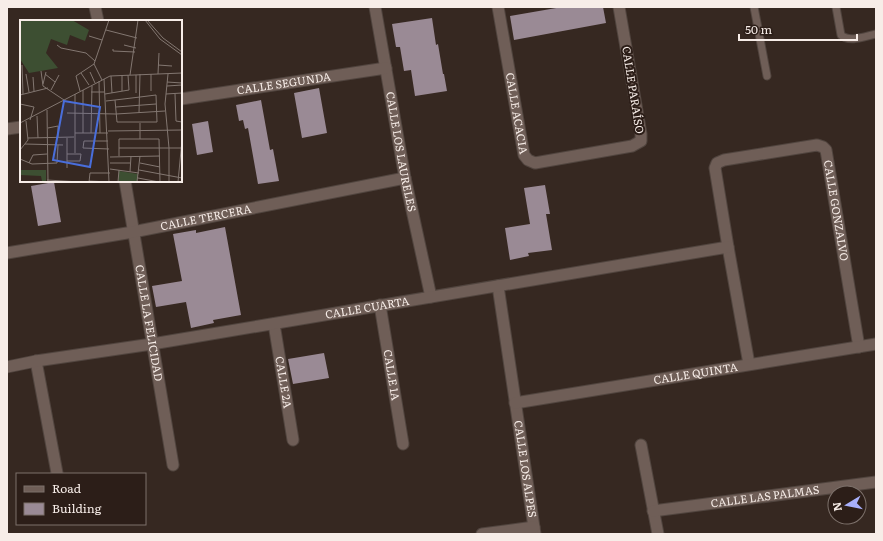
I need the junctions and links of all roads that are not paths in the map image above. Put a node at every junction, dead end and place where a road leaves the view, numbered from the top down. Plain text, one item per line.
1 (95, 7) edge
2 (375, 7) edge
3 (498, 7) edge
4 (619, 7) edge
5 (754, 7) edge
6 (836, 7) edge
7 (98, 20) edge
8 (876, 34) edge
9 (386, 68) junction
10 (767, 76) dead end
11 (182, 99) edge
12 (20, 127) edge
13 (7, 129) edge
14 (587, 154) joint
15 (405, 178) junction
16 (125, 182) edge
17 (133, 232) junction
18 (728, 247) junction
19 (7, 253) edge
20 (498, 286) junction
21 (431, 296) junction
22 (380, 305) junction
23 (274, 324) junction
24 (152, 344) junction
25 (876, 344) edge
26 (859, 347) junction
27 (36, 361) junction
28 (749, 364) junction
29 (7, 367) edge
30 (515, 403) junction
31 (293, 440) dead end
32 (403, 444) dead end
33 (640, 445) dead end
34 (173, 465) dead end
35 (57, 473) edge
36 (876, 482) edge
37 (653, 511) junction
38 (535, 530) edge
39 (482, 534) edge
40 (658, 534) edge

1 - 7 street
2 - 9 street, CALLE LOS LAURELES
3 - 14 street, CALLE ACACIA
4 - 14 street, CALLE PARAÍSO
5 - 10 lane
6 - 8 lane
9 - 11 street, CALLE SEGUNDA
9 - 15 street, CALLE LOS LAURELES
12 - 13 street
15 - 17 street, CALLE TERCERA
15 - 21 street, CALLE LOS LAURELES
16 - 17 street, CALLE LA FELICIDAD
17 - 19 street, CALLE TERCERA
17 - 24 street, CALLE LA FELICIDAD
18 - 20 street, CALLE CUARTA
18 - 26 street, CALLE GONZALVO
18 - 28 street, CALLE GONZALVO
20 - 21 street, CALLE CUARTA
20 - 30 street, CALLE LOS ALPES
21 - 22 street, CALLE CUARTA
22 - 23 street, CALLE CUARTA
22 - 32 street, CALLE 1A
23 - 24 street, CALLE CUARTA
23 - 31 street, CALLE 2A
24 - 27 street, CALLE CUARTA
24 - 34 street, CALLE LA FELICIDAD
25 - 26 street, CALLE QUINTA
26 - 28 street, CALLE QUINTA
27 - 29 street, CALLE CUARTA
27 - 35 street
28 - 30 street, CALLE QUINTA
30 - 38 street, CALLE LOS ALPES
33 - 37 street
36 - 37 street, CALLE LAS PALMAS
37 - 40 street
38 - 39 street

